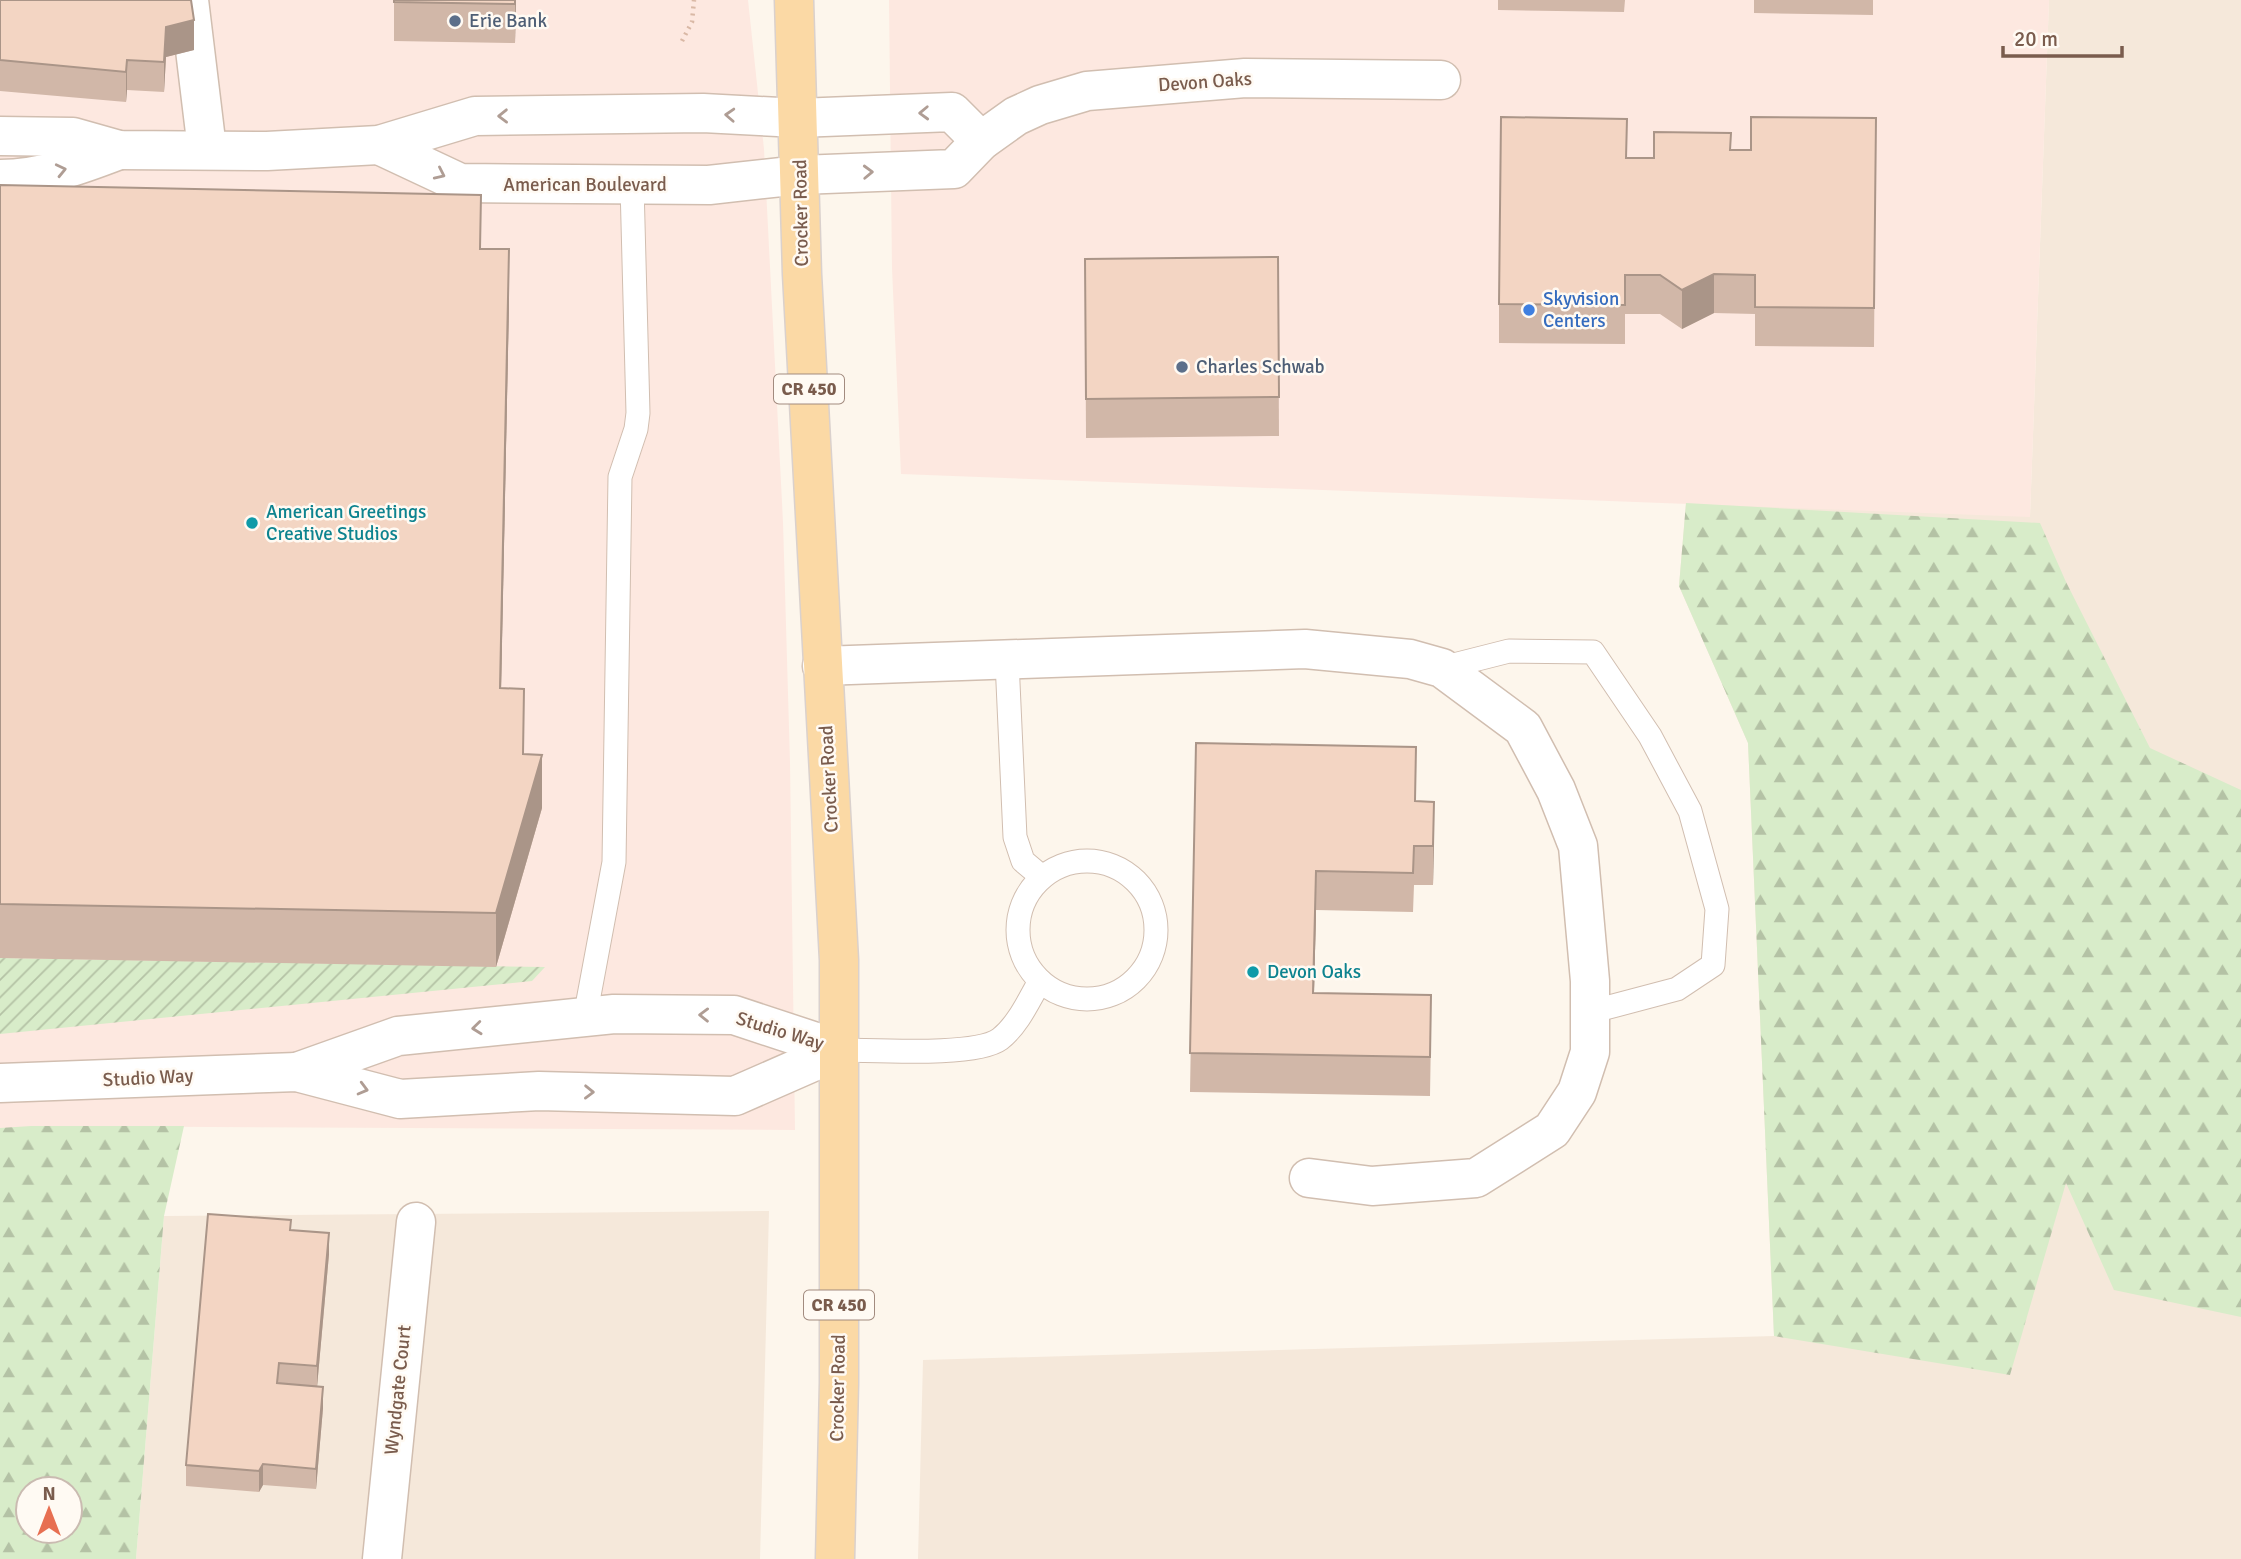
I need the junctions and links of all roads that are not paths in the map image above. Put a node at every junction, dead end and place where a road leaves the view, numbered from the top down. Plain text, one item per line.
1 (189, 0) edge
2 (794, 0) edge
3 (1441, 80) dead end
4 (798, 118) junction
5 (0, 136) edge
6 (981, 141) junction
7 (379, 145) junction
8 (206, 149) junction
9 (118, 150) junction
10 (800, 175) junction
11 (0, 178) edge
12 (632, 185) junction
13 (1007, 660) junction
14 (822, 666) junction
15 (1443, 668) junction
16 (1042, 877) junction
17 (1040, 981) junction
18 (1590, 1012) junction
19 (585, 1017) junction
20 (840, 1050) junction
21 (296, 1072) junction
22 (0, 1083) edge
23 (1309, 1178) dead end
24 (416, 1222) dead end
25 (382, 1559) edge
26 (835, 1559) edge

1 - 8 street
2 - 4 main road, Crocker Road / CR 450
3 - 6 street, Devon Oaks
6 -> 4 street
4 -> 7 street, American Boulevard
4 - 10 main road, Crocker Road / CR 450
5 - 9 street, American Boulevard
10 -> 6 street, Devon Oaks
7 - 8 street, American Boulevard
7 -> 12 street, American Boulevard
8 - 9 street, American Boulevard
11 -> 9 street, American Boulevard
10 - 12 street, American Boulevard
10 - 14 main road, Crocker Road / CR 450
12 - 19 lane
13 - 14 street
13 - 15 street
13 - 16 lane
14 - 20 main road, Crocker Road / CR 450
15 - 18 street
15 - 18 lane
16 - 17 lane
16 - 17 lane
17 - 20 lane
18 - 23 street
20 -> 19 street, Studio Way
19 -> 21 street, Studio Way
21 -> 20 street, Studio Way
20 - 26 main road, Crocker Road / CR 450
21 - 22 street, Studio Way
24 - 25 street, Wyndgate Court

